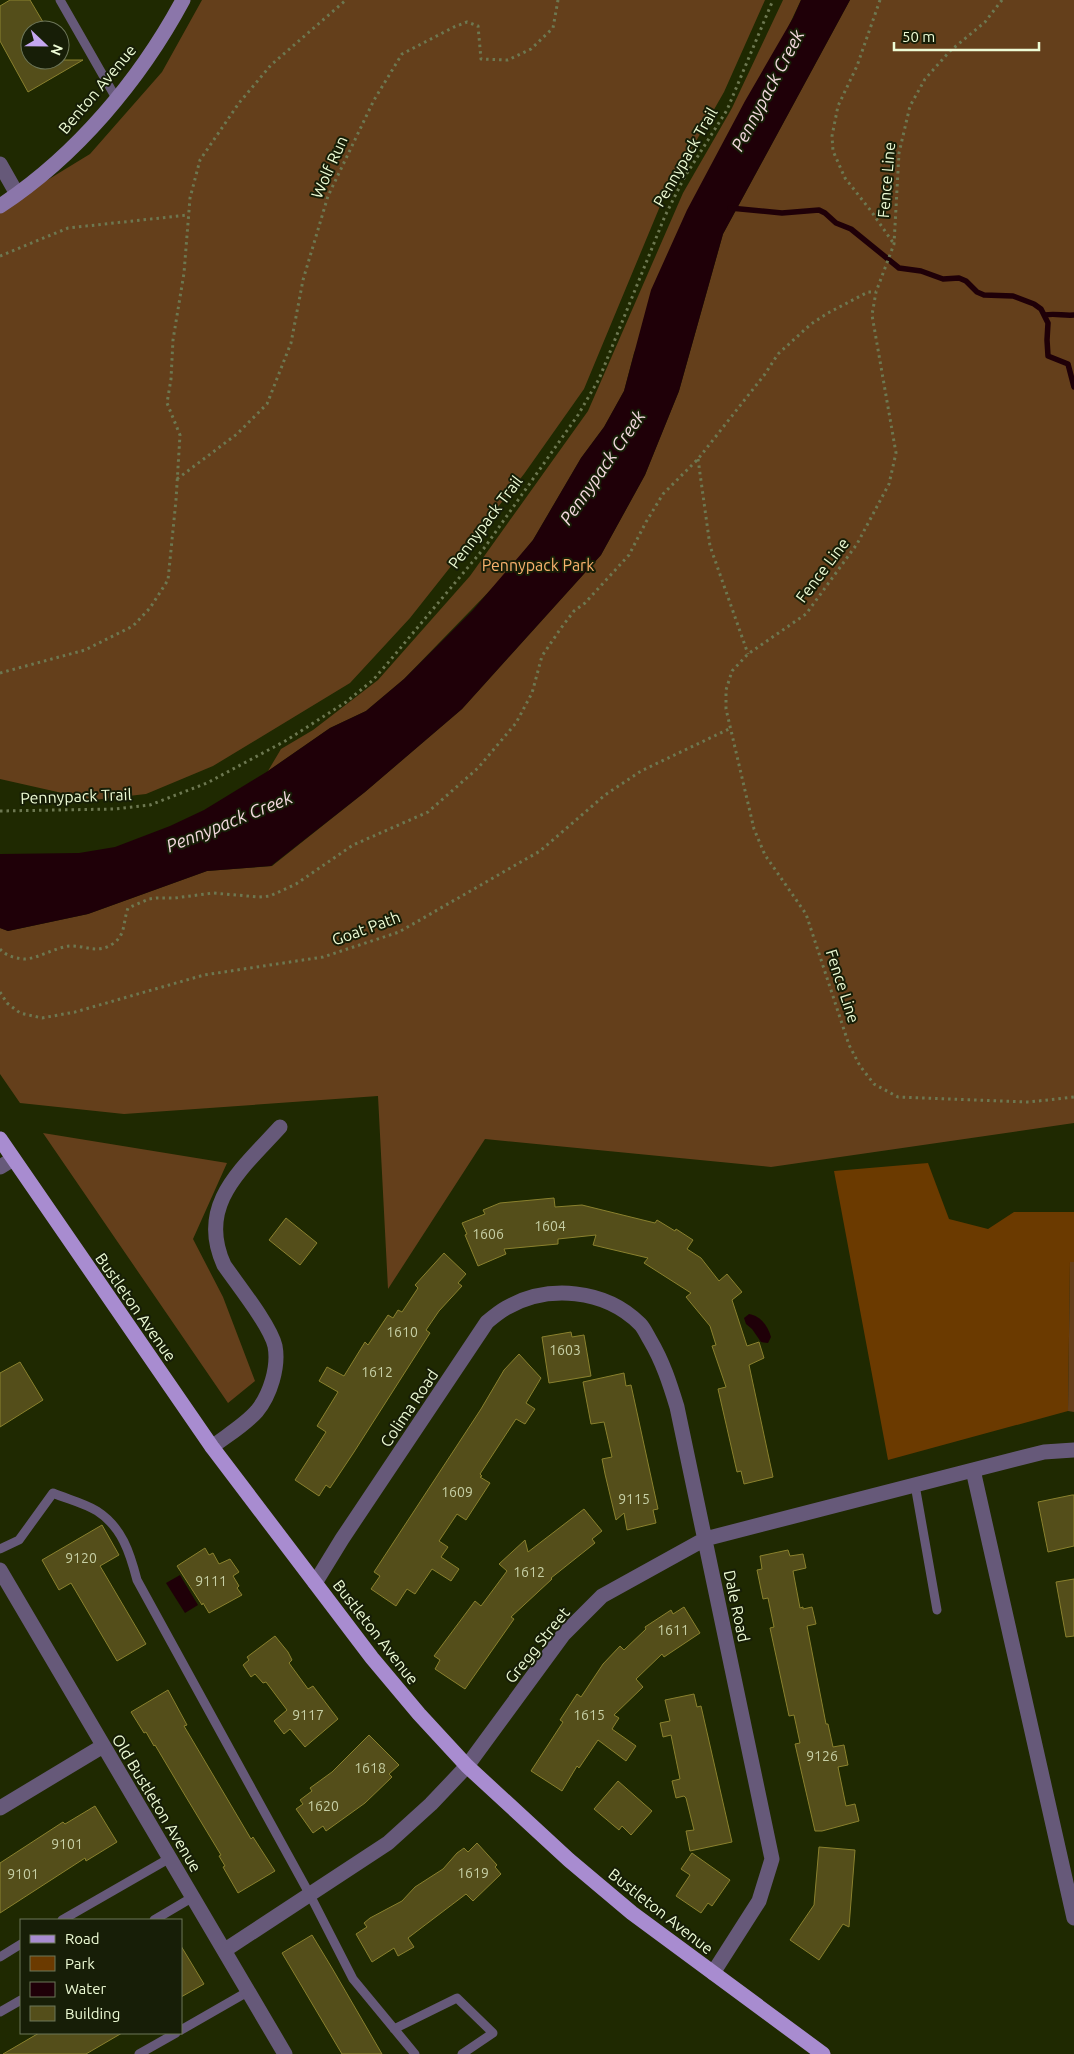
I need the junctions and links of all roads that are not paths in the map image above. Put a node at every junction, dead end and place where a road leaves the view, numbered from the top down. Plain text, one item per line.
1 (60, 0) edge
2 (183, 0) edge
3 (116, 98) junction
4 (0, 164) edge
5 (17, 194) junction
6 (0, 206) edge
7 (280, 1127) dead end
8 (0, 1139) edge
9 (13, 1159) junction
10 (0, 1167) edge
11 (562, 1291) joint
12 (212, 1446) junction
13 (1074, 1450) edge
14 (973, 1470) junction
15 (915, 1485) junction
16 (706, 1539) junction
17 (0, 1550) edge
18 (0, 1570) edge
19 (315, 1583) junction
20 (936, 1610) dead end
21 (103, 1746) junction
22 (468, 1766) junction
23 (0, 1808) edge
24 (170, 1858) junction
25 (310, 1895) junction
26 (193, 1897) junction
27 (1074, 1918) edge
28 (64, 1919) edge
29 (156, 1919) edge
30 (20, 1945) edge
31 (225, 1950) junction
32 (0, 1957) edge
33 (714, 1973) junction
34 (249, 1991) junction
35 (20, 2001) edge
36 (0, 2012) edge
37 (182, 2029) edge
38 (394, 2029) junction
39 (174, 2034) edge
40 (139, 2054) edge
41 (285, 2054) edge
42 (415, 2054) edge
43 (462, 2054) edge
44 (823, 2054) edge

1 - 3 lane
2 - 3 street, Benton Avenue
3 - 5 street, Benton Avenue
4 - 5 street
5 - 6 street, Benton Avenue
7 - 12 street
8 - 9 main road, Bustleton Avenue
9 - 10 street
9 - 12 main road, Bustleton Avenue
11 - 16 street, Dale Road
11 - 19 street, Colima Road
12 - 19 main road, Bustleton Avenue
13 - 14 street, Gregg Street
14 - 15 street, Gregg Street
14 - 27 street
15 - 16 street, Gregg Street
15 - 20 lane
16 - 22 street, Gregg Street
16 - 33 street, Dale Road
17 - 25 lane
18 - 21 street, Old Bustleton Avenue
19 - 22 main road, Bustleton Avenue
21 - 23 street
21 - 24 street, Old Bustleton Avenue
22 - 25 street, Gregg Street
22 - 33 main road, Bustleton Avenue
24 - 26 street, Old Bustleton Avenue
24 - 28 lane
25 - 31 street, Gregg Street
25 - 38 lane
26 - 29 lane
26 - 31 street, Old Bustleton Avenue
30 - 32 lane
31 - 34 street, Old Bustleton Avenue
33 - 44 main road, Bustleton Avenue
34 - 37 lane
34 - 41 street, Old Bustleton Avenue
35 - 36 lane
38 - 42 lane
38 - 43 lane
39 - 40 lane

